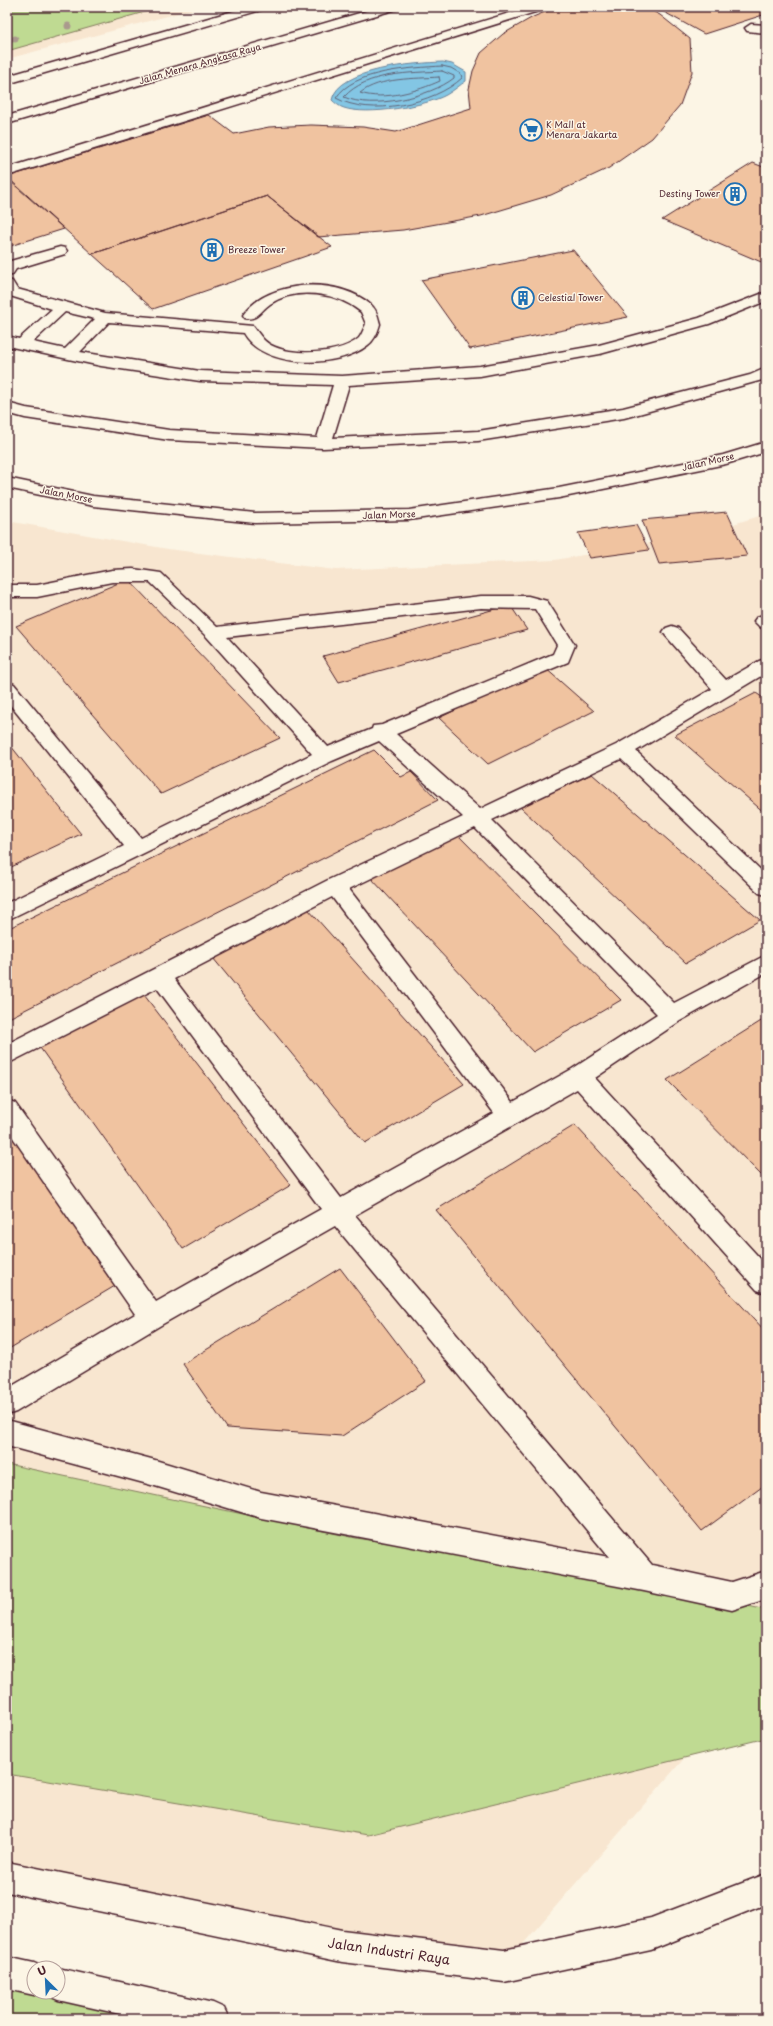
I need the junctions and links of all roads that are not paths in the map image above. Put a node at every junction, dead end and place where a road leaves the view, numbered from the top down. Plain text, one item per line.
1 (260, 7) edge
2 (393, 7) edge
3 (541, 7) edge
4 (751, 28) dead end
5 (766, 29) edge
6 (7, 80) edge
7 (7, 120) edge
8 (89, 145) junction
9 (7, 163) edge
10 (7, 172) edge
11 (60, 251) dead end
12 (7, 272) edge
13 (7, 284) edge
14 (766, 296) edge
15 (62, 307) junction
16 (250, 315) dead end
17 (105, 317) junction
18 (14, 343) edge
19 (68, 355) junction
20 (766, 373) edge
21 (342, 381) junction
22 (7, 408) edge
23 (323, 443) junction
24 (766, 446) edge
25 (7, 483) edge
26 (7, 591) edge
27 (213, 632) junction
28 (672, 632) dead end
29 (766, 664) edge
30 (723, 688) junction
31 (7, 689) edge
32 (380, 731) junction
33 (623, 750) junction
34 (325, 756) junction
35 (477, 818) junction
36 (138, 848) junction
37 (335, 886) junction
38 (766, 887) edge
39 (7, 912) edge
40 (766, 963) edge
41 (161, 977) junction
42 (672, 1015) junction
43 (7, 1055) edge
44 (580, 1076) junction
45 (7, 1110) edge
46 (509, 1115) junction
47 (338, 1213) junction
48 (766, 1282) edge
49 (152, 1317) junction
50 (7, 1403) edge
51 (7, 1433) edge
52 (644, 1577) junction
53 (766, 1585) edge
54 (7, 1877) edge
55 (766, 1889) edge
56 (7, 1973) edge
57 (26, 1977) edge
58 (66, 1986) edge
59 (213, 2019) edge

1 - 6 street
2 - 7 street, Jalan Menara Angkasa Raya
3 - 8 street
4 - 5 street
8 - 9 street
8 - 10 street
11 - 12 street
13 - 15 street
14 - 21 street
15 - 17 street
15 - 18 street
16 - 17 street
17 - 19 street
18 - 19 street
19 - 21 street
20 - 23 street
21 - 23 street
22 - 23 street
24 - 25 street, Jalan Morse
26 - 27 street
27 - 32 street
27 - 34 street
28 - 30 street
29 - 30 street
30 - 33 street
31 - 36 street
32 - 34 street
32 - 35 street
33 - 35 street
33 - 38 street
34 - 36 street
35 - 37 street
35 - 42 street
36 - 39 street
37 - 41 street
37 - 46 street
40 - 42 street
41 - 43 street
41 - 47 street
42 - 44 street
44 - 46 street
44 - 48 street
45 - 49 street
46 - 47 street
47 - 49 street
47 - 52 street
49 - 50 street
51 - 52 street
52 - 53 street
54 - 55 street, Jalan Industri Raya
56 - 57 street
58 - 59 street

